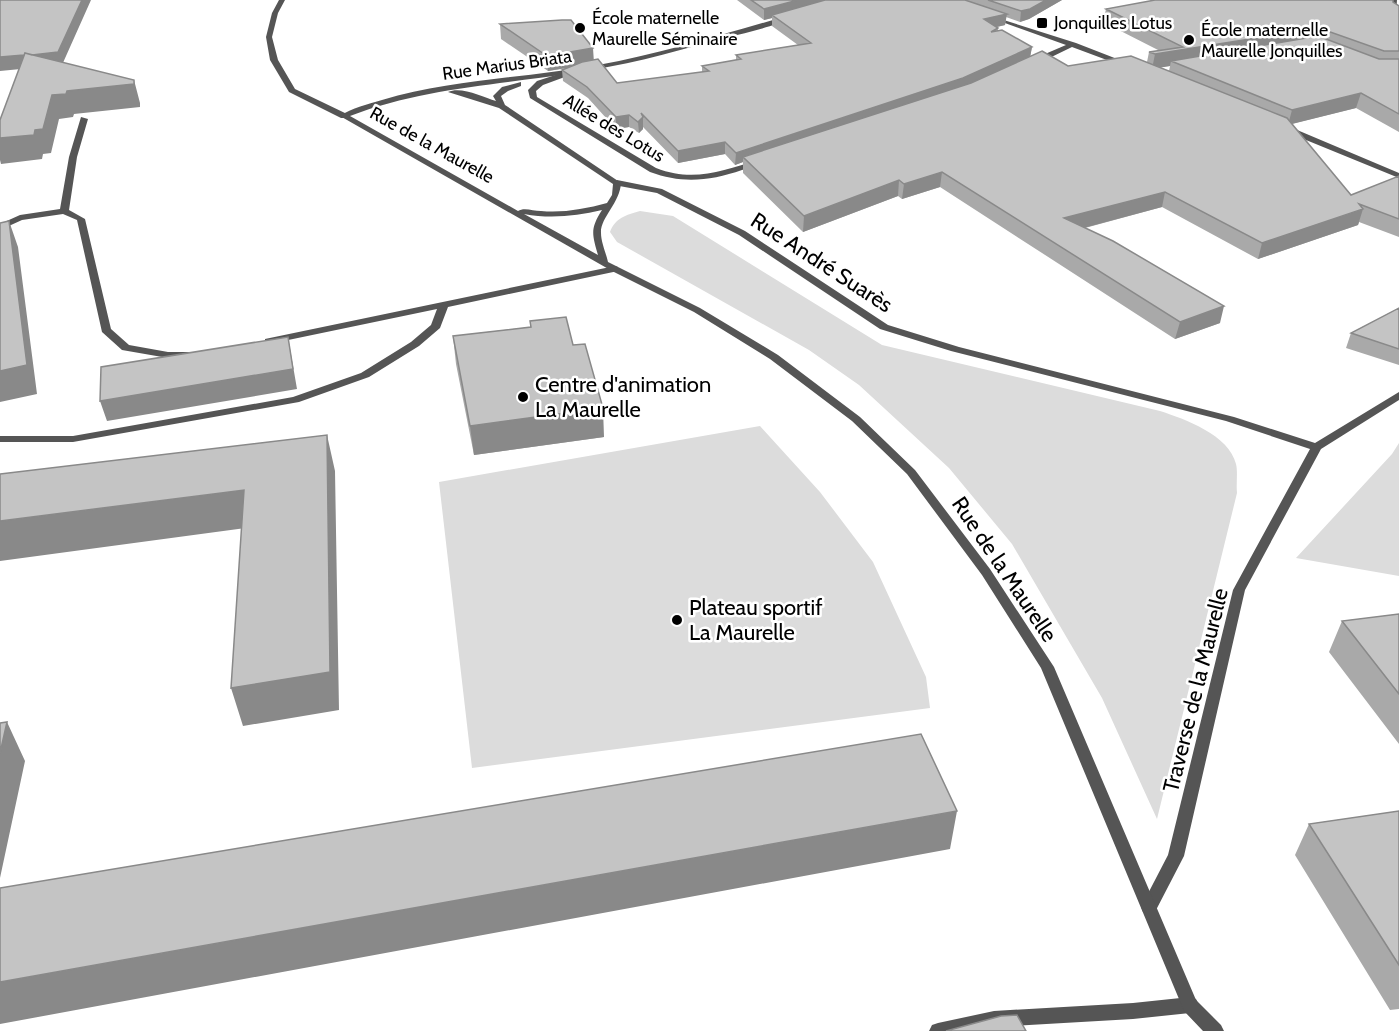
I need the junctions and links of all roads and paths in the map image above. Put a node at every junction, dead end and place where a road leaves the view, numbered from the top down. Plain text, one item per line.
1 (282, 0) edge
2 (1394, 0) edge
3 (984, 14) edge
4 (795, 16) edge
5 (1399, 18) edge
6 (1074, 44) junction
7 (1029, 64) edge
8 (1133, 66) edge
9 (577, 71) junction
10 (440, 90) junction
11 (502, 106) junction
12 (344, 116) junction
13 (84, 119) edge
14 (1281, 127) edge
15 (771, 158) edge
16 (1399, 176) edge
17 (617, 183) junction
18 (609, 205) junction
19 (504, 206) junction
20 (64, 212) junction
21 (0, 227) edge
22 (610, 265) junction
23 (444, 304) junction
24 (263, 342) edge
25 (197, 355) edge
26 (1399, 395) edge
27 (0, 439) edge
28 (1316, 447) junction
29 (1149, 907) junction
30 (1190, 1005) junction
31 (938, 1031) edge
32 (1215, 1031) edge

1 - 12 street, Rue de la Maurelle
2 - 5 street
3 - 6 street
4 - 9 street, Rue Marius Briata
6 - 7 street
6 - 8 street
9 - 10 street, Rue Marius Briata
9 - 11 street
9 - 15 street, Allée des Lotus
10 - 11 street, Rue André Suarès
10 - 12 street, Rue Marius Briata
11 - 17 street, Rue André Suarès
12 - 19 street, Rue de la Maurelle
13 - 20 street
14 - 16 street
17 - 18 street
17 - 28 street, Rue André Suarès
18 - 19 street, Rue de la Maurelle
18 - 22 street
19 - 22 street, Rue de la Maurelle
20 - 21 street
20 - 25 street
22 - 23 street
22 - 29 street, Rue de la Maurelle
23 - 24 street
23 - 27 street
26 - 28 street, Traverse de la Maurelle
28 - 29 street, Traverse de la Maurelle
29 - 30 street, Rue de la Maurelle
30 - 31 street
30 - 32 street, Rue de la Maurelle

